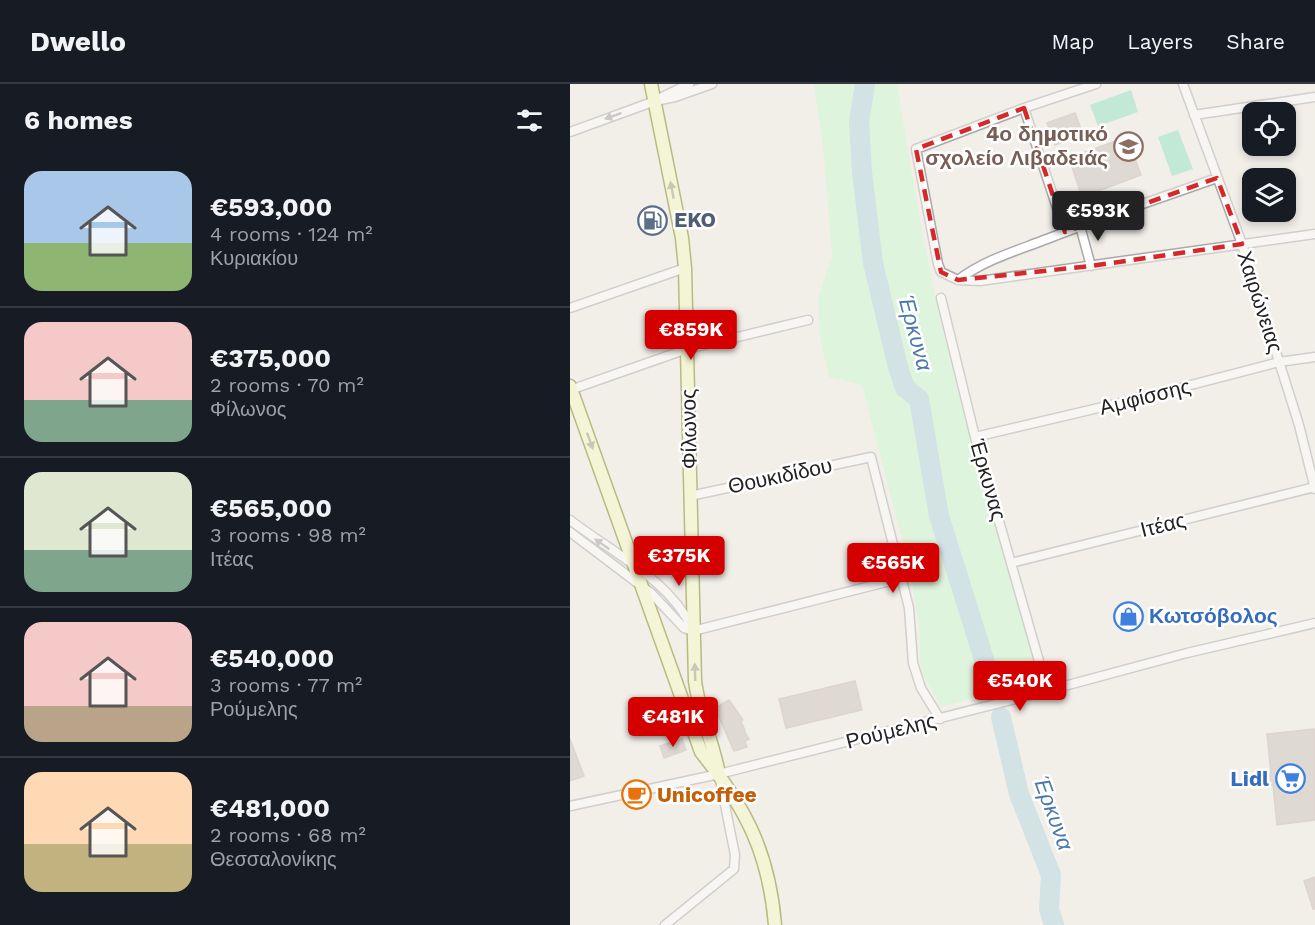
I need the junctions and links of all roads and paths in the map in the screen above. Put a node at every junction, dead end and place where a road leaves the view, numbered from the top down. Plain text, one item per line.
1 (651, 84) edge
2 (689, 84) edge
3 (712, 84) edge
4 (1096, 84) edge
5 (1184, 84) edge
6 (1315, 98) edge
7 (655, 101) junction
8 (1024, 108) junction
9 (1194, 115) junction
10 (570, 132) edge
11 (1217, 178) junction
12 (1080, 226) junction
13 (1065, 232) junction
14 (1315, 234) edge
15 (1242, 244) junction
16 (1091, 266) junction
17 (685, 268) junction
18 (958, 280) junction
19 (941, 298) dead end
20 (570, 308) edge
21 (808, 320) dead end
22 (687, 349) junction
23 (1315, 357) edge
24 (1279, 362) junction
25 (570, 388) edge
26 (975, 437) junction
27 (1315, 488) edge
28 (690, 496) junction
29 (570, 520) edge
30 (570, 532) edge
31 (1011, 563) junction
32 (635, 567) junction
33 (902, 578) junction
34 (642, 586) junction
35 (1315, 623) edge
36 (693, 631) junction
37 (1039, 661) dead end
38 (940, 719) junction
39 (719, 774) junction
40 (570, 806) edge
41 (665, 925) edge
42 (775, 925) edge

1 - 7 main road, Φίλωνος
2 - 7 street
3 - 7 street
4 - 8 street
5 - 9 street, Χαιρώνειας
6 - 9 street
7 -> 10 street
17 -> 7 main road, Φίλωνος
8 - 13 street
8 - 18 street
9 - 11 street, Χαιρώνειας
11 - 12 street
11 - 15 street, Χαιρώνειας
12 - 13 street
12 - 16 street
13 - 18 street
14 - 15 street
15 - 16 street
15 - 24 street, Χαιρώνειας
16 - 18 street
17 - 20 street
17 - 22 main road, Φίλωνος
19 - 26 street, Έρκυνας
21 - 22 street
22 - 25 street
22 - 28 main road, Φίλωνος
23 - 24 street, Αμφίσσης
24 - 26 street, Αμφίσσης
24 - 27 street, Χαιρώνειας
25 -> 32 main road
26 - 31 street, Έρκυνας
27 - 31 street, Ιτέας
28 - 33 street, Θουκιδίδου
28 - 36 main road, Φίλωνος
32 -> 29 street
30 - 34 street
31 - 37 street, Έρκυνας
32 - 34 main road
32 - 36 street
33 - 36 street
33 - 38 street
34 - 36 street
34 - 39 main road
35 - 38 street, Ρούμελης
39 -> 36 main road, Φίλωνος
38 - 39 street, Ρούμελης
39 - 40 street, Ρούμελης
39 - 41 street
39 - 42 main road

